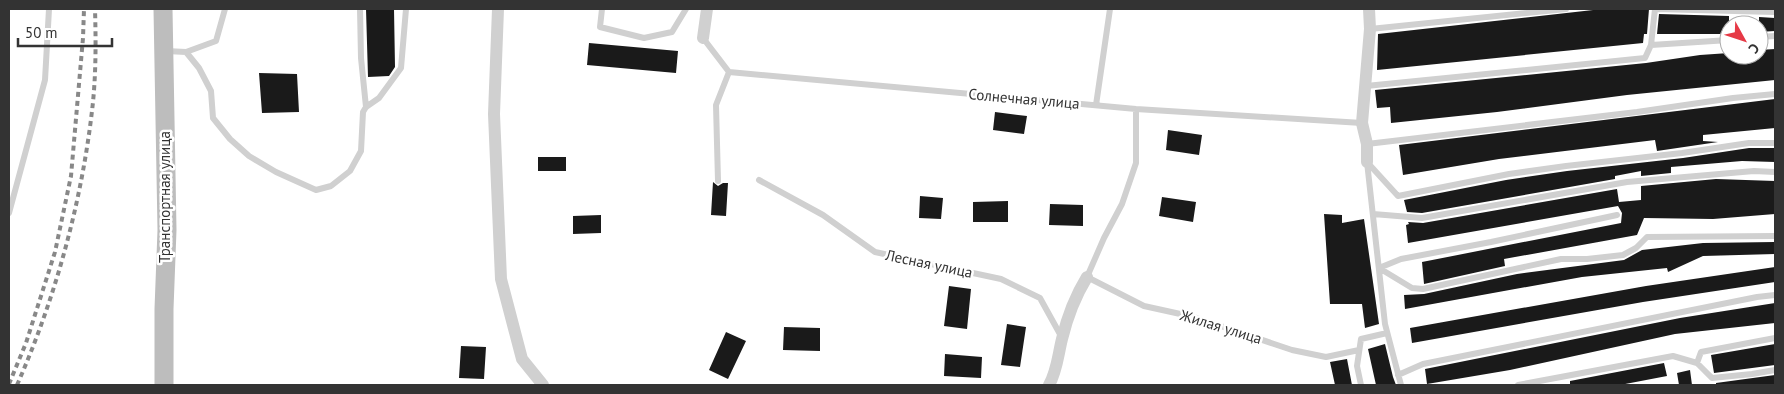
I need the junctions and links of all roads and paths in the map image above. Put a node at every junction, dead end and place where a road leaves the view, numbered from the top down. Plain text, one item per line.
1 (49, 9) edge
2 (163, 9) edge
3 (225, 9) edge
4 (360, 9) edge
5 (406, 9) edge
6 (498, 9) edge
7 (602, 9) edge
8 (686, 9) edge
9 (707, 9) edge
10 (1110, 9) edge
11 (1369, 9) edge
12 (1566, 9) edge
13 (1655, 9) edge
14 (1775, 12) edge
15 (1370, 29) junction
16 (703, 38) joint
17 (1719, 41) edge
18 (1651, 45) junction
19 (163, 51) junction
20 (186, 52) junction
21 (729, 72) junction
22 (1366, 86) junction
23 (1775, 94) edge
24 (1096, 105) junction
25 (366, 107) junction
26 (1136, 109) junction
27 (1362, 123) junction
28 (1775, 142) edge
29 (1367, 144) junction
30 (1367, 162) junction
31 (1775, 172) edge
32 (718, 180) dead end
33 (760, 180) dead end
34 (9, 213) edge
35 (1373, 214) junction
36 (1617, 215) dead end
37 (1775, 236) edge
38 (1379, 268) junction
39 (1087, 276) junction
40 (1775, 295) edge
41 (1387, 333) junction
42 (1062, 337) junction
43 (1775, 338) edge
44 (1359, 350) junction
45 (1697, 363) junction
46 (1775, 370) edge
47 (1398, 375) junction
48 (164, 385) edge
49 (543, 385) edge
50 (1049, 385) edge
51 (1361, 385) edge
52 (1401, 385) edge
53 (1518, 385) edge

1 - 34 lane
2 - 19 main road, Транспортная улица
3 - 20 lane
4 - 25 lane
5 - 25 lane
6 - 49 street
7 - 8 lane
9 - 16 street
10 - 24 lane
11 - 15 street
12 - 15 lane
13 - 14 lane
13 - 18 lane
15 - 22 street
16 - 21 lane
17 - 18 lane
18 - 22 lane
19 - 20 lane
19 - 48 main road, Транспортная улица
20 - 25 lane
21 - 24 lane, Солнечная улица
21 - 32 lane
22 - 27 street
23 - 29 lane
24 - 26 lane, Солнечная улица
26 - 27 lane, Солнечная улица
26 - 39 lane
27 - 29 street
28 - 30 lane
29 - 30 street
30 - 35 lane
31 - 35 lane
33 - 42 lane, Лесная улица
35 - 38 lane
36 - 38 lane
37 - 38 lane
38 - 41 lane
39 - 42 street
39 - 44 lane, Жилая улица
40 - 47 lane
41 - 44 lane
41 - 47 lane
42 - 50 street
43 - 45 lane
44 - 51 lane
45 - 46 lane
45 - 53 lane
47 - 52 lane

